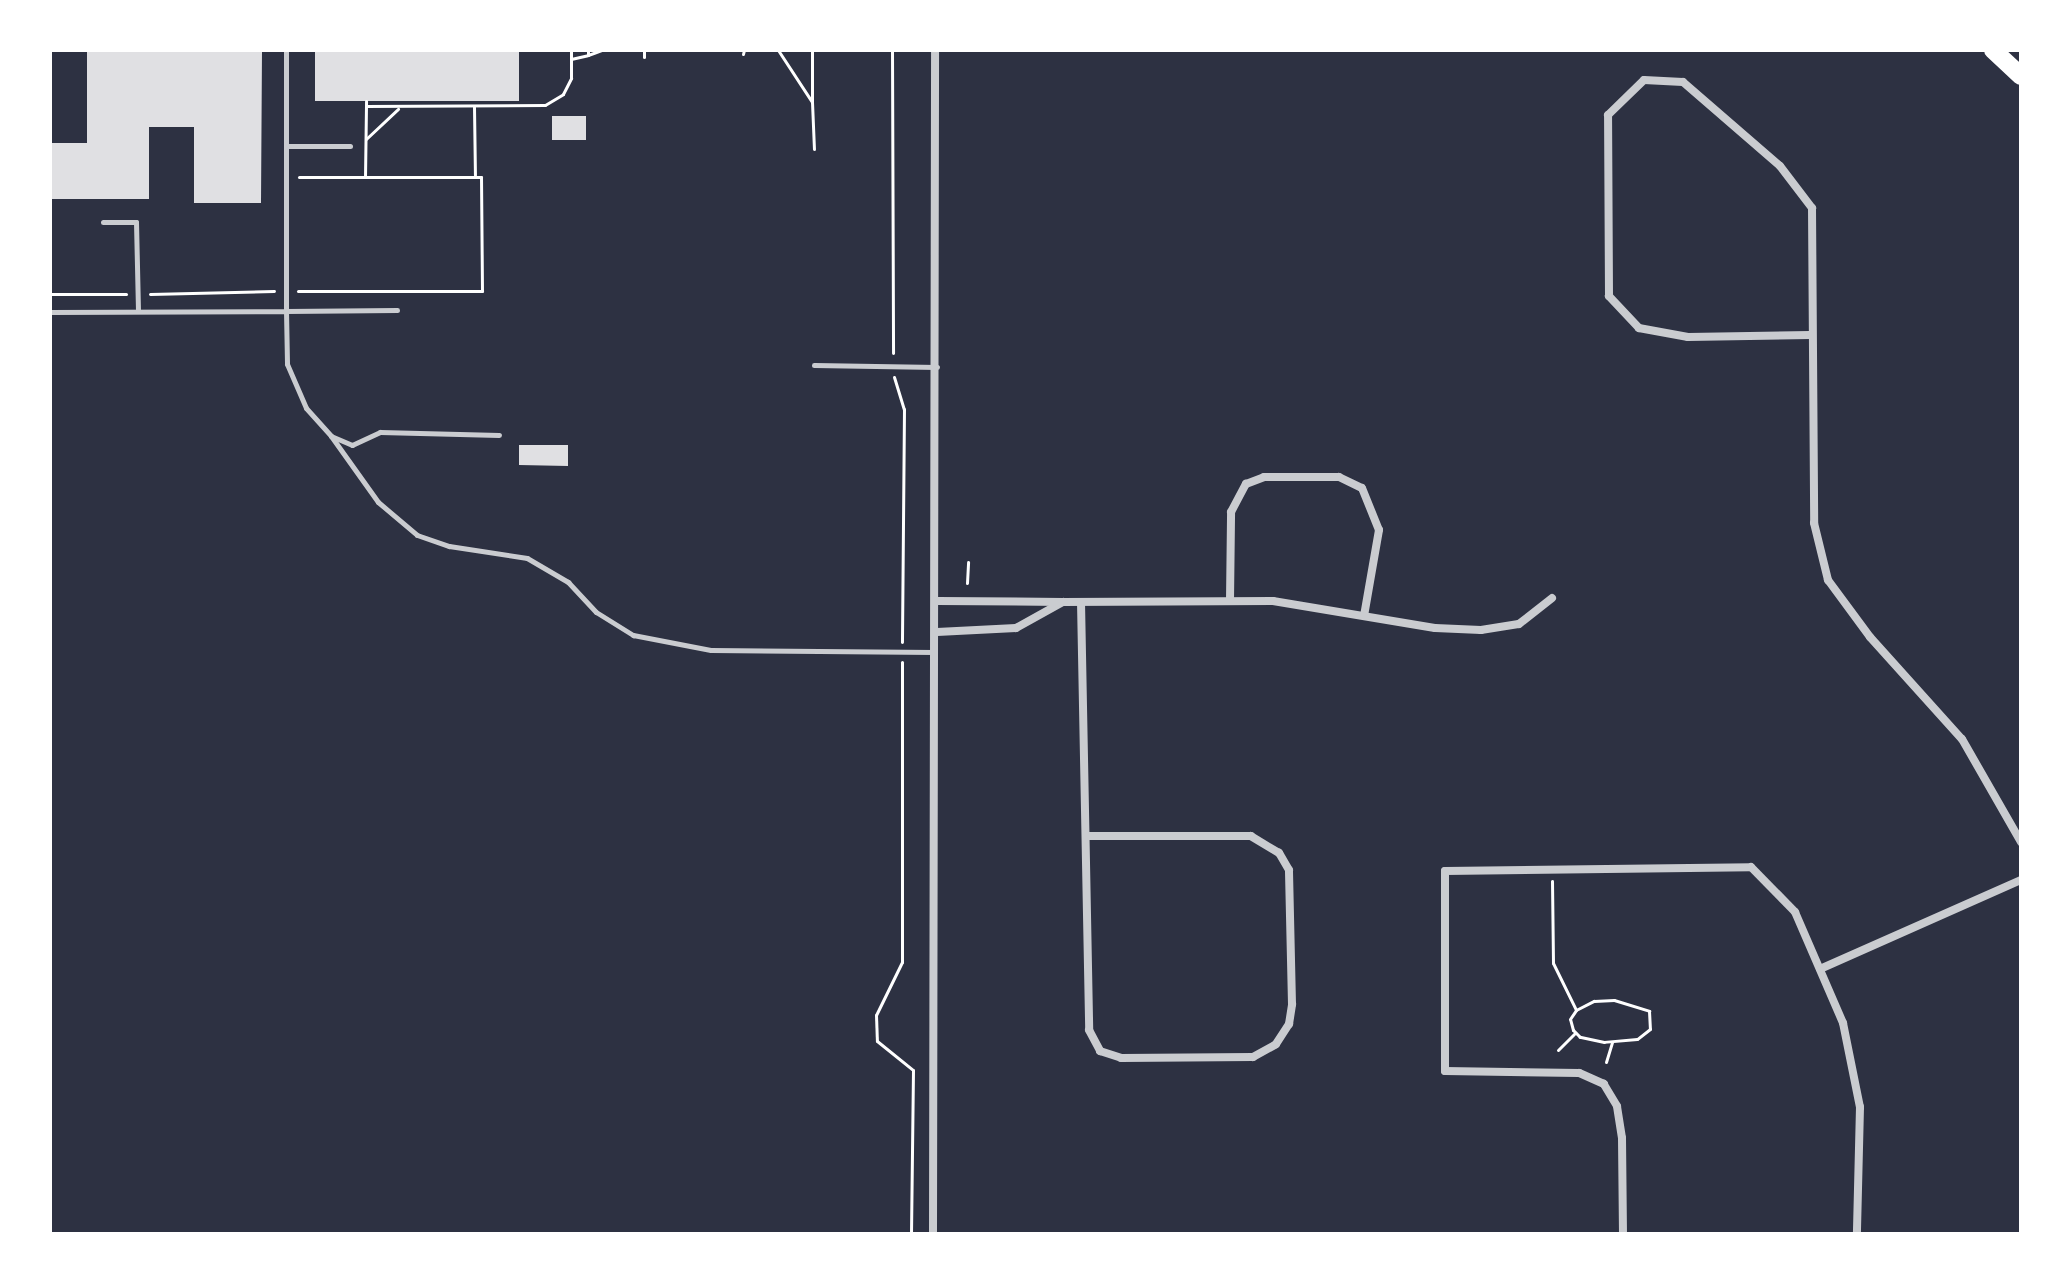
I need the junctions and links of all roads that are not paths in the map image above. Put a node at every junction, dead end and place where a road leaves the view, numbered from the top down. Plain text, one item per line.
1 (286, 50) edge
2 (935, 50) edge
3 (1993, 50) edge
4 (2021, 76) edge
5 (287, 146) junction
6 (350, 146) dead end
7 (103, 222) dead end
8 (397, 310) dead end
9 (138, 311) junction
10 (286, 311) junction
11 (50, 312) edge
12 (1810, 335) junction
13 (814, 365) dead end
14 (937, 367) junction
15 (499, 435) dead end
16 (331, 436) junction
17 (1552, 598) dead end
18 (1230, 600) junction
19 (938, 601) junction
20 (1063, 602) junction
21 (1081, 602) junction
22 (1364, 616) junction
23 (937, 632) junction
24 (937, 652) junction
25 (1087, 836) junction
26 (2021, 842) edge
27 (2021, 880) edge
28 (1820, 969) junction
29 (933, 1234) edge
30 (1623, 1234) edge
31 (1857, 1234) edge

1 - 5 lane
2 - 14 street
3 - 4 highway
5 - 6 lane
5 - 10 lane
7 - 9 lane
8 - 10 lane
9 - 10 lane
9 - 11 lane
10 - 16 lane
12 - 12 street
12 - 26 street
13 - 14 lane
14 - 19 street
15 - 16 lane
16 - 24 lane
17 - 22 street
18 - 21 street
18 - 22 street
18 - 22 street
19 - 20 street
19 - 23 street
20 - 21 street
20 - 23 street
21 - 25 street
23 - 24 street
24 - 29 street
25 - 25 street
27 - 28 street
28 - 30 street
28 - 31 street

